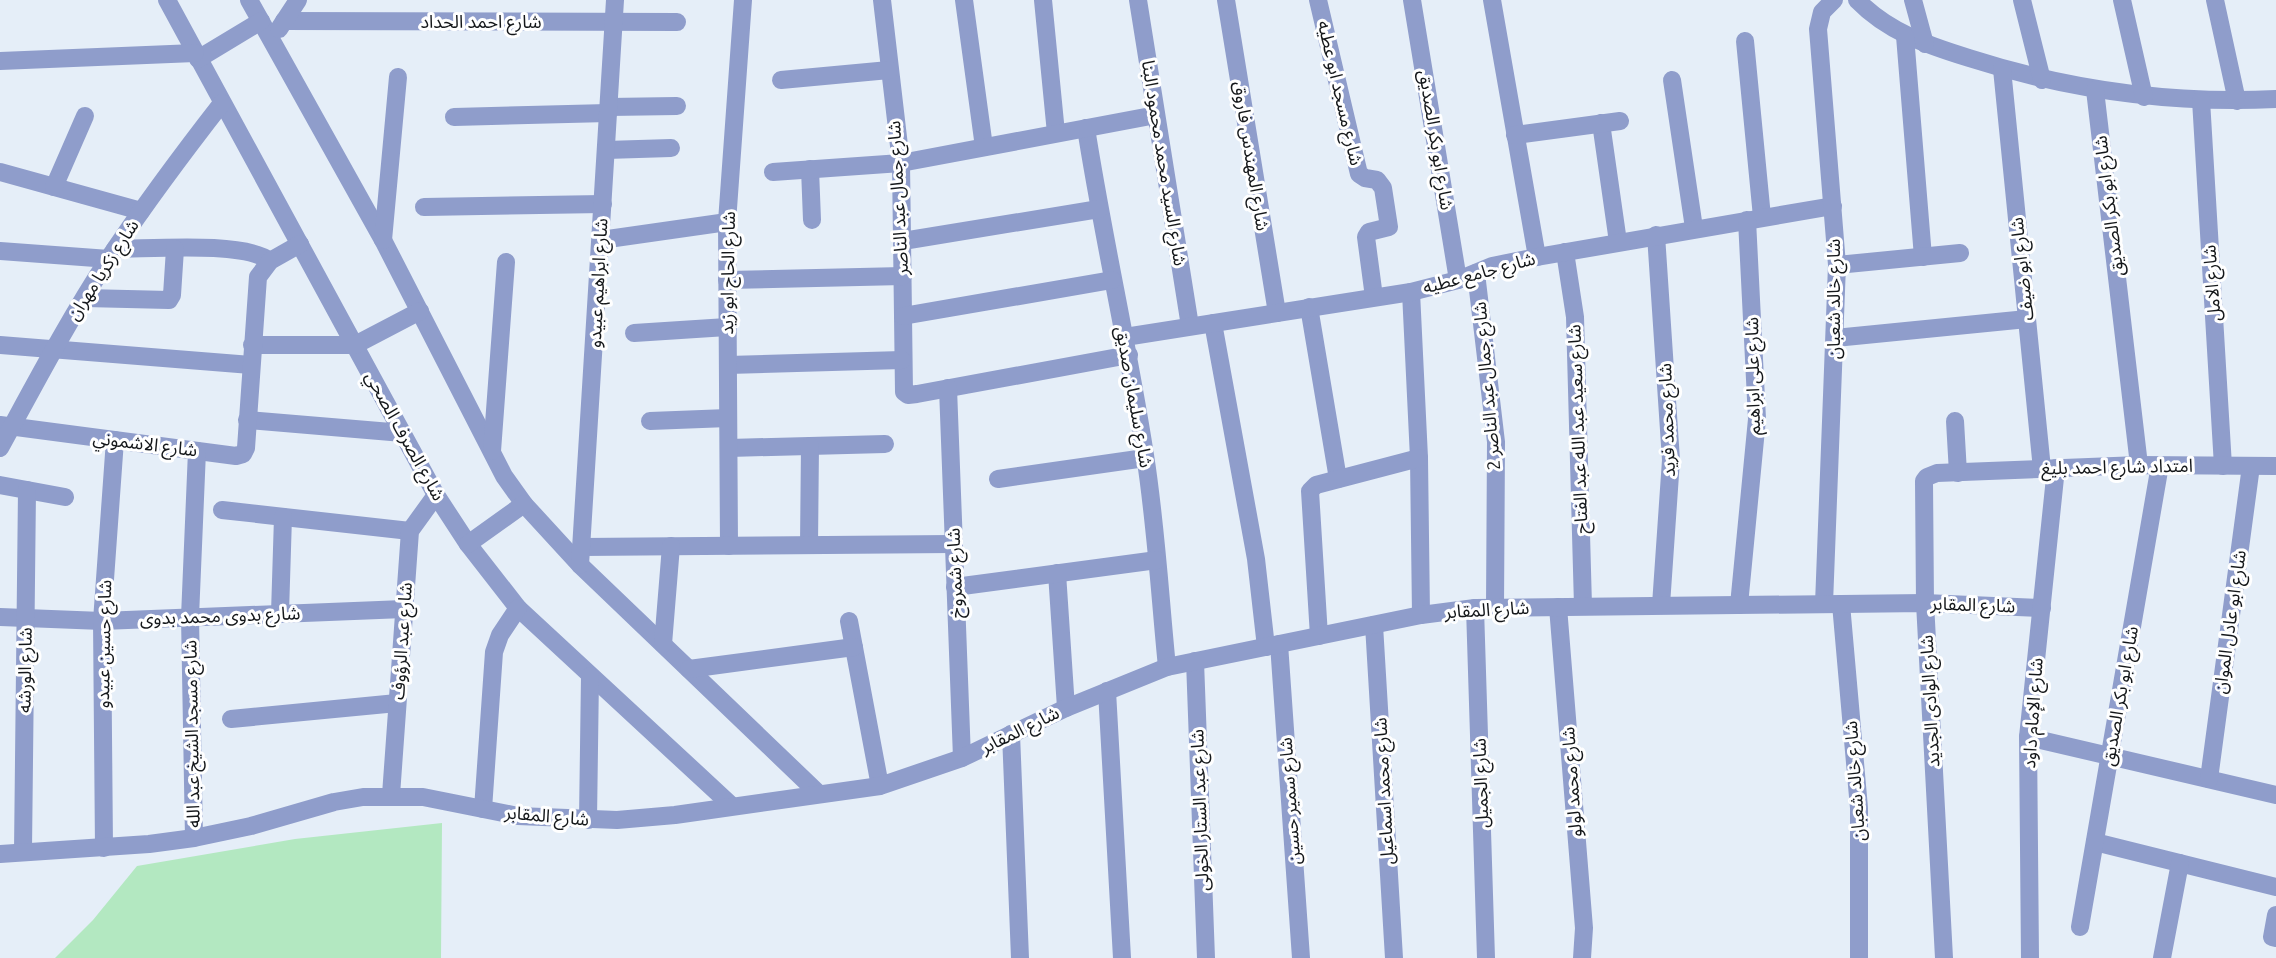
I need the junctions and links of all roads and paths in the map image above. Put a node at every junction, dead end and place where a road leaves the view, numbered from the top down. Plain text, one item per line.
1 (167, 0) edge
2 (249, 0) edge
3 (298, 0) edge
4 (615, 0) edge
5 (743, 0) edge
6 (882, 0) edge
7 (964, 0) edge
8 (1043, 0) edge
9 (1138, 0) edge
10 (1226, 0) edge
11 (1318, 0) edge
12 (1412, 0) edge
13 (1492, 0) edge
14 (1834, 0) edge
15 (1857, 0) edge
16 (1913, 0) edge
17 (2022, 0) edge
18 (2122, 0) edge
19 (2215, 0) edge
20 (261, 21) junction
21 (284, 21) junction
22 (614, 22) junction
23 (677, 22) dead end
24 (1905, 36) junction
25 (271, 40) junction
26 (1745, 41) dead end
27 (1925, 44) junction
28 (196, 56) junction
29 (0, 61) edge
30 (2002, 69) junction
31 (889, 70) junction
32 (398, 76) dead end
33 (781, 80) dead end
34 (1672, 80) dead end
35 (2042, 80) junction
36 (2095, 90) junction
37 (2144, 97) junction
38 (2276, 99) edge
39 (2201, 100) junction
40 (2237, 101) junction
41 (222, 103) junction
42 (677, 106) dead end
43 (609, 110) junction
44 (1156, 115) junction
45 (85, 116) dead end
46 (454, 117) dead end
47 (1620, 121) dead end
48 (1601, 123) junction
49 (1086, 128) junction
50 (1056, 133) junction
51 (1515, 135) junction
52 (984, 147) junction
53 (671, 148) dead end
54 (606, 150) junction
55 (901, 163) junction
56 (810, 169) junction
57 (0, 172) edge
58 (773, 172) dead end
59 (54, 187) junction
60 (603, 204) junction
61 (424, 207) dead end
62 (1833, 207) junction
63 (1098, 209) junction
64 (141, 211) junction
65 (1755, 218) junction
66 (813, 220) dead end
67 (728, 222) junction
68 (1694, 228) junction
69 (1656, 235) junction
70 (383, 240) junction
71 (600, 240) junction
72 (903, 240) junction
73 (1618, 242) junction
74 (300, 244) junction
75 (175, 249) junction
76 (0, 251) edge
77 (1565, 252) junction
78 (1960, 253) dead end
79 (112, 254) junction
80 (1537, 257) junction
81 (1923, 257) junction
82 (270, 261) junction
83 (506, 262) dead end
84 (1837, 265) junction
85 (1476, 273) junction
86 (903, 276) junction
87 (727, 280) junction
88 (1112, 280) junction
89 (1458, 280) junction
90 (1411, 292) junction
91 (1374, 297) junction
92 (85, 298) junction
93 (1309, 307) junction
94 (420, 311) junction
95 (1277, 313) junction
96 (903, 316) junction
97 (2027, 319) junction
98 (1213, 323) junction
99 (1190, 326) junction
100 (728, 327) junction
101 (634, 333) dead end
102 (1835, 338) junction
103 (0, 345) edge
104 (252, 345) junction
105 (355, 345) junction
106 (1127, 346) junction
107 (54, 348) junction
108 (902, 360) junction
109 (728, 364) junction
110 (251, 365) junction
111 (948, 388) junction
112 (728, 418) junction
113 (247, 420) junction
114 (650, 421) dead end
115 (1955, 421) dead end
116 (6, 426) edge
117 (403, 433) junction
118 (115, 440) junction
119 (885, 444) dead end
120 (810, 446) junction
121 (0, 448) edge
122 (729, 448) junction
123 (197, 451) junction
124 (492, 451) junction
125 (1145, 458) junction
126 (1419, 458) junction
127 (2139, 465) junction
128 (2160, 465) junction
129 (2223, 466) junction
130 (2251, 466) junction
131 (2276, 466) edge
132 (2049, 468) junction
133 (1958, 473) junction
134 (1338, 478) junction
135 (998, 479) dead end
136 (0, 485) edge
137 (27, 490) junction
138 (436, 495) junction
139 (66, 497) dead end
140 (524, 504) junction
141 (222, 510) dead end
142 (283, 517) junction
143 (410, 531) junction
144 (468, 544) junction
145 (953, 544) junction
146 (809, 545) junction
147 (670, 546) junction
148 (729, 546) junction
149 (582, 547) junction
150 (1157, 560) junction
151 (580, 565) junction
152 (1057, 573) junction
153 (955, 587) junction
154 (1925, 603) junction
155 (1739, 604) junction
156 (1832, 604) junction
157 (1661, 605) junction
158 (1583, 606) junction
159 (1558, 607) junction
160 (518, 608) junction
161 (1475, 608) junction
162 (1495, 608) junction
163 (2042, 608) junction
164 (404, 609) junction
165 (280, 613) junction
166 (1421, 615) junction
167 (0, 617) edge
168 (190, 617) junction
169 (26, 620) junction
170 (102, 621) junction
171 (849, 621) dead end
172 (1374, 625) junction
173 (1319, 636) junction
174 (663, 644) junction
175 (1272, 645) junction
176 (854, 647) junction
177 (1195, 662) junction
178 (1167, 668) junction
179 (689, 669) junction
180 (590, 676) junction
181 (1107, 691) junction
182 (397, 703) junction
183 (1066, 708) junction
184 (231, 719) dead end
185 (1011, 734) junction
186 (2028, 737) junction
187 (2110, 756) junction
188 (962, 758) junction
189 (2209, 779) junction
190 (880, 786) junction
191 (819, 794) junction
192 (391, 795) junction
193 (2276, 795) edge
194 (732, 806) junction
195 (483, 809) junction
196 (588, 820) junction
197 (194, 838) junction
198 (2095, 842) junction
199 (104, 848) junction
200 (23, 851) junction
201 (0, 854) edge
202 (2180, 863) junction
203 (2276, 887) edge
204 (2276, 915) edge
205 (2080, 927) dead end
206 (2274, 937) edge
207 (1020, 958) edge
208 (1122, 958) edge
209 (1206, 958) edge
210 (1301, 958) edge
211 (1394, 958) edge
212 (1486, 958) edge
213 (1582, 958) edge
214 (1859, 958) edge
215 (1944, 958) edge
216 (2030, 958) edge
217 (2162, 958) edge

1 - 28 street, شارع الصرف الصحي
2 - 20 street
3 - 21 street
4 - 22 street, شارع ابراهيم عبيدو
5 - 67 street, شارع الحاج ابو زيد
6 - 31 street, شارع جمال عبد الناصر
7 - 52 street
8 - 50 street
9 - 44 street, شارع السيد محمد محمود البنا
10 - 95 street, شارع المهندس فاروق
11 - 91 street, شارع مسجد ابو عطيه
12 - 89 street, شارع ابو بكر الصديق
13 - 51 street
14 - 62 street, شارع خالد شعبان
15 - 24 street
16 - 27 street
17 - 35 street
18 - 37 street
19 - 40 street
20 - 25 street
20 - 28 street
21 - 22 street, شارع احمد الحداد
21 - 25 street
22 - 23 street, شارع احمد الحداد
22 - 43 street, شارع ابراهيم عبيدو
24 - 27 street
24 - 81 street
25 - 70 street
26 - 65 street, شارع على ابراهيم
27 - 30 street
28 - 29 street
28 - 41 street, شارع الصرف الصحي
30 - 35 street
30 - 97 street, شارع ابو ضيف
31 - 33 street
31 - 55 street, شارع جمال عبد الناصر
32 - 70 street
34 - 68 street
35 - 36 street
36 - 37 street
36 - 127 street, شارع ابو بكر الصديق
37 - 39 street
38 - 40 street
39 - 40 street
39 - 129 street, شارع الامل
41 - 64 street, شارع زكريا مهران
41 - 74 street, شارع الصرف الصحي
42 - 43 street
43 - 46 street
43 - 54 street, شارع ابراهيم عبيدو
44 - 49 street
44 - 99 street, شارع السيد محمد محمود البنا
45 - 59 street
47 - 48 street
48 - 51 street
48 - 73 street
49 - 50 street
49 - 63 street, شارع سليمان صديق
50 - 52 street
51 - 80 street
52 - 55 street
53 - 54 street
54 - 60 street, شارع ابراهيم عبيدو
55 - 56 street
55 - 72 street, شارع جمال عبد الناصر
56 - 58 street
56 - 66 street
57 - 59 street
59 - 64 street
60 - 61 street
60 - 71 street, شارع ابراهيم عبيدو
62 - 65 street, شارع جامع عطيه
62 - 84 street, شارع خالد شعبان
63 - 72 street
63 - 88 street, شارع سليمان صديق
64 - 79 street, شارع زكريا مهران
65 - 68 street, شارع جامع عطيه
65 - 155 street, شارع على ابراهيم
67 - 71 street
67 - 87 street, شارع الحاج ابو زيد
68 - 69 street, شارع جامع عطيه
69 - 73 street, شارع جامع عطيه
69 - 157 street, شارع محمد فريد
70 - 94 street
71 - 149 street, شارع ابراهيم عبيدو
72 - 86 street, شارع جمال عبد الناصر
73 - 77 street, شارع جامع عطيه
74 - 82 street
74 - 105 street, شارع الصرف الصحي
75 - 79 street
75 - 82 street
75 - 92 street
76 - 79 street
77 - 80 street, شارع جامع عطيه
77 - 158 street, شارع سعيد عبد الله عبد الفتاح
78 - 81 street
79 - 92 street, شارع زكريا مهران
80 - 85 street, شارع جامع عطيه
81 - 84 street
82 - 104 street
83 - 124 street
84 - 102 street, شارع خالد شعبان
85 - 89 street, شارع جامع عطيه
85 - 162 street, شارع جمال عبد الناصر 2
86 - 87 street
86 - 96 street, شارع جمال عبد الناصر
87 - 100 street, شارع الحاج ابو زيد
88 - 96 street
88 - 106 street, شارع سليمان صديق
89 - 90 street, شارع جامع عطيه
90 - 91 street, شارع جامع عطيه
90 - 126 street
91 - 93 street, شارع جامع عطيه
92 - 107 street, شارع زكريا مهران
93 - 95 street, شارع جامع عطيه
93 - 134 street
94 - 105 street
94 - 124 street
95 - 98 street, شارع جامع عطيه
96 - 108 street, شارع جمال عبد الناصر
97 - 102 street
97 - 132 street, شارع ابو ضيف
98 - 99 street, شارع جامع عطيه
98 - 175 street
99 - 106 street, شارع جامع عطيه
100 - 101 street
100 - 109 street, شارع الحاج ابو زيد
102 - 156 street, شارع خالد شعبان
103 - 107 street
104 - 105 street
104 - 110 street
105 - 117 street, شارع الصرف الصحي
106 - 111 street, شارع جامع عطيه
106 - 125 street, شارع سليمان صديق
107 - 110 street
107 - 116 street, شارع زكريا مهران
108 - 109 street
108 - 111 street, شارع جمال عبد الناصر
109 - 112 street, شارع الحاج ابو زيد
110 - 113 street
111 - 145 street, شارع شمروخ
112 - 114 street
112 - 122 street, شارع الحاج ابو زيد
113 - 117 street
113 - 123 street, شارع الاشموني
115 - 133 street
116 - 118 street, شارع الاشموني
116 - 121 street, شارع زكريا مهران
117 - 138 street, شارع الصرف الصحي
118 - 123 street, شارع الاشموني
118 - 170 street, شارع حسين عبيدو
119 - 120 street
120 - 122 street
120 - 146 street
122 - 148 street, شارع الحاج ابو زيد
123 - 168 street, شارع مسجد الشيخ عبد الله
124 - 140 street
125 - 135 street
125 - 150 street, شارع سليمان صديق
126 - 134 street
126 - 166 street
127 - 128 street, امتداد شارع احمد بليغ
127 - 132 street, امتداد شارع احمد بليغ
128 - 129 street, امتداد شارع احمد بليغ
128 - 187 street, شارع ابو بكر الصديق
129 - 130 street, امتداد شارع احمد بليغ
130 - 131 street, امتداد شارع احمد بليغ
130 - 189 street, شارع ابو عادل الموان
132 - 133 street, امتداد شارع احمد بليغ
132 - 163 street, شارع الإمام داود
133 - 154 street, شارع الوادى الجديد
134 - 173 street
136 - 137 street
137 - 139 street
137 - 169 street, شارع الورشه
138 - 143 street
138 - 144 street, شارع الصرف الصحي
140 - 144 street
140 - 151 street
141 - 142 street
142 - 143 street
142 - 165 street
143 - 164 street, شارع عبد الرؤوف
144 - 160 street, شارع الصرف الصحي
145 - 146 street
145 - 153 street, شارع شمروخ
146 - 148 street
147 - 148 street
147 - 149 street
147 - 174 street
149 - 151 street, شارع ابراهيم عبيدو
150 - 152 street
150 - 178 street, شارع سليمان صديق
151 - 174 street
152 - 153 street
152 - 183 street
153 - 188 street, شارع شمروخ
154 - 156 street, شارع المقابر
154 - 163 street, شارع المقابر
154 - 215 street, شارع الوادى الجديد
155 - 156 street, شارع المقابر
155 - 157 street, شارع المقابر
156 - 214 street, شارع خالد شعبان
157 - 158 street, شارع المقابر
158 - 159 street, شارع المقابر
159 - 162 street, شارع المقابر
159 - 213 street, شارع محمد لولو
160 - 180 street, شارع الصرف الصحي
160 - 195 street
161 - 162 street, شارع المقابر
161 - 166 street, شارع المقابر
161 - 212 street, شارع الجميل
163 - 186 street, شارع الإمام داود
164 - 165 street, شارع بدوى محمد بدوى
164 - 182 street, شارع عبد الرؤوف
165 - 168 street, شارع بدوى محمد بدوى
166 - 172 street, شارع المقابر
167 - 169 street, شارع بدوى محمد بدوى
168 - 170 street, شارع بدوى محمد بدوى
168 - 197 street, شارع مسجد الشيخ عبد الله
169 - 170 street, شارع بدوى محمد بدوى
169 - 200 street, شارع الورشه
170 - 199 street, شارع حسين عبيدو
171 - 176 street
172 - 173 street, شارع المقابر
172 - 211 street, شارع محمد اسماعيل
173 - 175 street, شارع المقابر
174 - 179 street
175 - 177 street, شارع المقابر
175 - 210 street, شارع سمير حسين
176 - 179 street
176 - 190 street
177 - 178 street, شارع المقابر
177 - 209 street, شارع عبد الستار الخولى
178 - 181 street, شارع المقابر
179 - 191 street
180 - 194 street, شارع الصرف الصحي
180 - 196 street
181 - 183 street, شارع المقابر
181 - 208 street
182 - 184 street
182 - 192 street, شارع عبد الرؤوف
183 - 185 street, شارع المقابر
185 - 188 street, شارع المقابر
185 - 207 street
186 - 187 street
186 - 216 street, شارع الإمام داود
187 - 189 street
187 - 198 street, شارع ابو بكر الصديق
188 - 190 street, شارع المقابر
189 - 193 street
190 - 191 street, شارع المقابر
191 - 194 street, شارع المقابر
192 - 195 street, شارع المقابر
192 - 197 street, شارع المقابر
194 - 196 street, شارع المقابر
195 - 196 street, شارع المقابر
197 - 199 street, شارع المقابر
198 - 202 street
198 - 205 street, شارع ابو بكر الصديق
199 - 200 street, شارع المقابر
200 - 201 street, شارع المقابر
202 - 203 street
202 - 217 street
204 - 206 street

